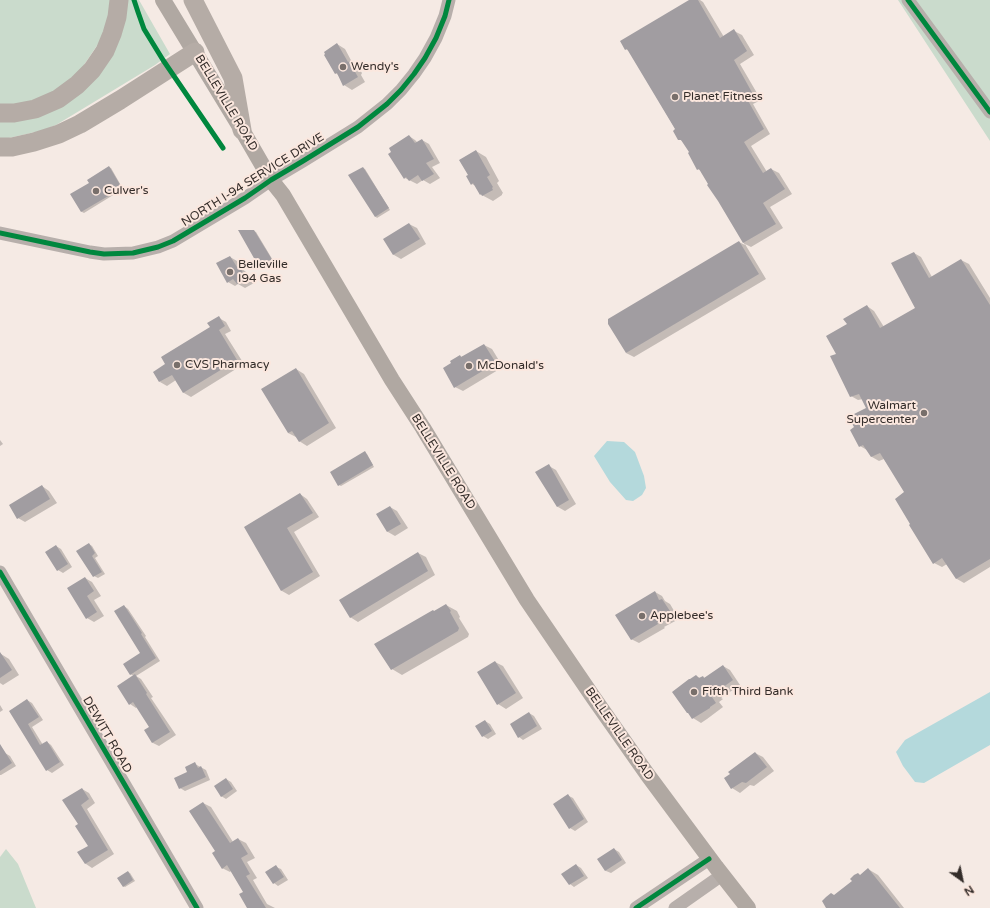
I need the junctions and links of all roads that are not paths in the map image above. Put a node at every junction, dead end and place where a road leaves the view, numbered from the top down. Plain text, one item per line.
1 (119, 0) edge
2 (163, 0) edge
3 (193, 0) edge
4 (449, 0) edge
5 (908, 0) edge
6 (195, 52) junction
7 (990, 112) edge
8 (0, 113) edge
9 (242, 130) junction
10 (0, 147) edge
11 (271, 180) junction
12 (0, 233) edge
13 (0, 572) edge
14 (709, 859) junction
15 (722, 876) junction
16 (197, 908) edge
17 (636, 908) edge
18 (675, 908) edge
19 (748, 908) edge

1 - 8 highway
2 - 6 main road, BELLEVILLE ROAD
3 - 9 highway
4 - 11 street, NORTH I-94 SERVICE DRIVE
5 - 7 street
6 - 9 main road, BELLEVILLE ROAD
6 - 10 highway
9 - 11 main road, BELLEVILLE ROAD
11 - 12 street, NORTH I-94 SERVICE DRIVE
11 - 14 main road, BELLEVILLE ROAD
13 - 16 street, DEWITT ROAD
14 - 15 main road, BELLEVILLE ROAD
14 - 17 street
15 - 18 street
15 - 19 main road, BELLEVILLE ROAD

